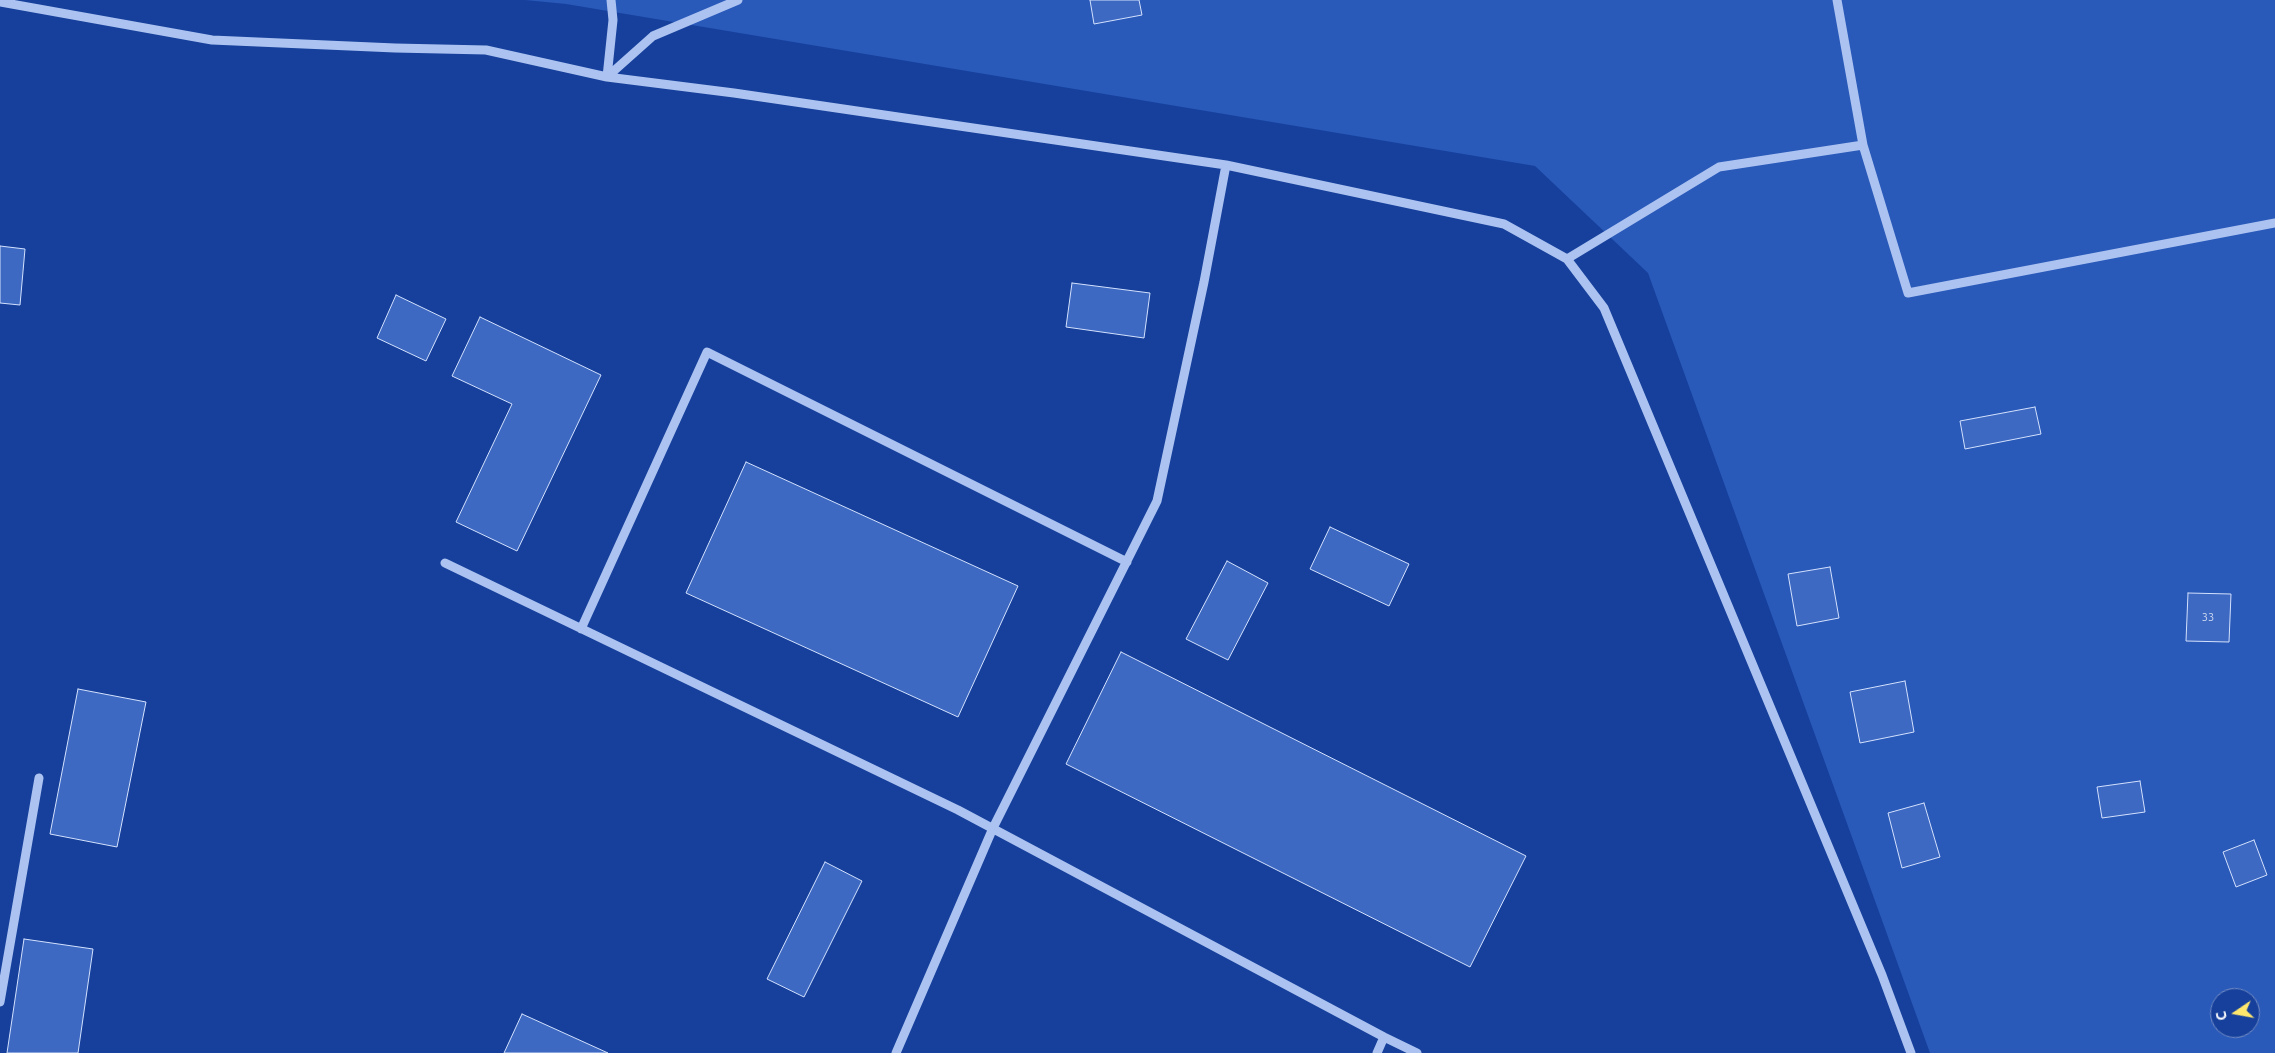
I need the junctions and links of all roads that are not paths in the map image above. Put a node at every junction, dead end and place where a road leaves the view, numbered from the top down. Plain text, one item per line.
1 (610, 0) edge
2 (737, 0) edge
3 (1837, 0) edge
4 (0, 2) edge
5 (607, 77) junction
6 (1863, 145) junction
7 (1226, 165) junction
8 (2275, 223) edge
9 (1566, 259) junction
10 (1127, 562) junction
11 (445, 563) dead end
12 (581, 629) junction
13 (39, 778) dead end
14 (993, 828) junction
15 (0, 1002) edge
16 (1384, 1037) junction
17 (896, 1053) edge
18 (1376, 1053) edge
19 (1417, 1053) edge
20 (1911, 1053) edge

1 - 5 street
2 - 5 street
3 - 6 street
4 - 5 street
5 - 7 street
6 - 8 street
6 - 9 street
7 - 9 street
7 - 10 street
9 - 20 street
10 - 12 street
10 - 14 street
11 - 12 street
12 - 14 street
13 - 15 street
14 - 16 street
14 - 17 street
16 - 18 street
16 - 19 street

